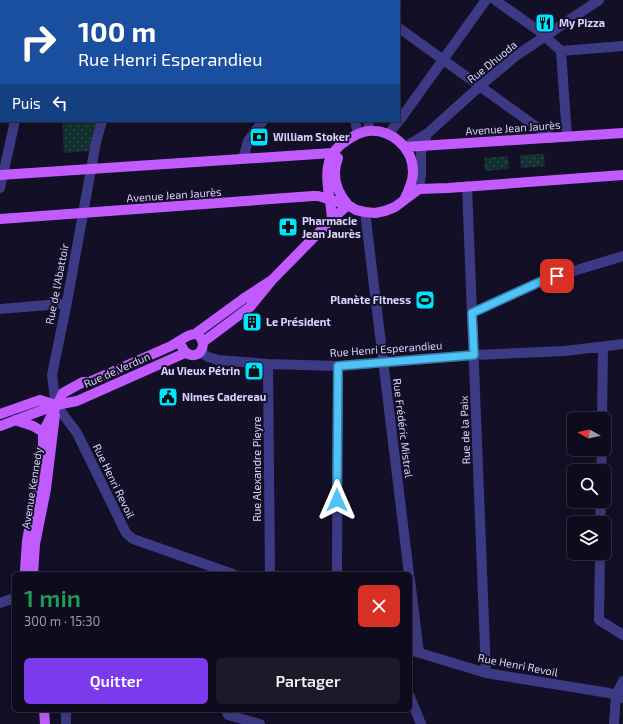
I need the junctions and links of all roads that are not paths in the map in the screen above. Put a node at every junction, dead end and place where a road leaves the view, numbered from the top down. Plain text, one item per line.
1 (486, 0) edge
2 (495, 0) edge
3 (599, 0) edge
4 (400, 29) edge
5 (545, 37) junction
6 (623, 46) edge
7 (561, 51) junction
8 (443, 59) junction
9 (480, 86) junction
10 (400, 120) edge
11 (15, 122) edge
12 (102, 122) edge
13 (262, 122) edge
14 (356, 122) edge
15 (398, 122) edge
16 (365, 129) edge
17 (428, 133) junction
18 (623, 133) edge
19 (388, 134) junction
20 (567, 137) junction
21 (552, 138) junction
22 (345, 141) junction
23 (423, 145) junction
24 (405, 147) junction
25 (332, 154) junction
26 (244, 159) junction
27 (91, 169) junction
28 (1, 174) edge
29 (623, 175) edge
30 (467, 186) junction
31 (0, 188) edge
32 (419, 189) junction
33 (331, 200) junction
34 (404, 200) junction
35 (348, 205) junction
36 (365, 212) junction
37 (83, 213) junction
38 (0, 219) edge
39 (332, 219) junction
40 (623, 256) edge
41 (272, 280) junction
42 (67, 302) junction
43 (0, 308) edge
44 (472, 313) junction
45 (194, 334) junction
46 (183, 340) junction
47 (623, 344) edge
48 (202, 347) junction
49 (603, 347) junction
50 (186, 353) junction
51 (474, 355) junction
52 (383, 361) junction
53 (268, 364) junction
54 (338, 366) junction
55 (56, 405) junction
56 (602, 412) edge
57 (0, 414) edge
58 (15, 420) junction
59 (0, 426) edge
60 (43, 432) junction
61 (600, 560) edge
62 (26, 572) edge
63 (33, 572) edge
64 (227, 572) edge
65 (270, 572) edge
66 (337, 572) edge
67 (409, 572) edge
68 (12, 599) edge
69 (0, 603) edge
70 (412, 608) edge
71 (623, 635) edge
72 (415, 651) edge
73 (486, 673) junction
74 (623, 681) edge
75 (619, 697) edge
76 (412, 702) edge
77 (44, 712) edge
78 (66, 712) edge
79 (227, 712) edge
80 (45, 724) edge
81 (66, 724) edge
82 (260, 724) edge
83 (421, 724) edge
84 (614, 724) edge

1 - 8 street
2 - 5 street
3 - 5 street, Rue Dhuoda
4 - 8 street
5 - 7 street
5 - 9 street, Rue Dhuoda
6 - 7 street
7 - 20 street
8 - 9 street
8 - 10 street
9 - 17 street, Rue Dhuoda
9 - 21 street
11 - 28 street
12 - 27 street, Rue de l'Abattoir
13 - 26 street
14 - 16 street
15 - 19 street
16 - 19 main road
16 - 22 main road
17 - 23 street
17 - 24 street, Rue Dhuoda
18 - 20 main road, Avenue Jean Jaurès
19 - 24 main road
20 - 21 main road, Avenue Jean Jaurès
21 - 23 main road, Avenue Jean Jaurès
22 - 25 main road
22 - 35 main road
23 - 24 main road, Avenue Jean Jaurès
23 - 32 street
24 - 34 main road
25 - 26 main road
25 - 33 main road
26 - 27 main road
27 - 28 main road
27 - 37 street, Rue de l'Abattoir
28 - 31 street
29 - 30 main road
30 - 32 main road
30 - 44 street, Rue de la Paix
32 - 34 main road
33 - 35 main road, Avenue Jean Jaurès
33 - 37 main road, Avenue Jean Jaurès
33 - 39 main road
34 - 36 main road
35 - 36 main road
35 - 39 main road, Rue de Verdun
36 - 52 street, Rue Frédéric Mistral
37 - 38 main road, Avenue Jean Jaurès
37 - 42 street, Rue de l'Abattoir
39 - 41 main road, Rue de Verdun
40 - 44 street
41 - 45 main road, Rue de Verdun
41 - 48 main road, Rue de Verdun
42 - 43 street
42 - 55 street, Rue de l'Abattoir
44 - 51 street, Rue de la Paix
45 - 46 main road, Rue de Verdun
45 - 48 main road
46 - 50 main road
46 - 55 main road, Rue de Verdun
47 - 49 street, Rue Henri Esperandieu
48 - 50 main road, Rue de Verdun
48 - 53 street, Rue Henri Esperandieu
49 - 51 street, Rue Henri Esperandieu
49 - 56 street
50 - 55 main road, Rue de Verdun
51 - 52 street, Rue Henri Esperandieu
51 - 73 street, Rue de la Paix
52 - 54 street, Rue Henri Esperandieu
52 - 67 street, Rue Frédéric Mistral
53 - 54 street, Rue Henri Esperandieu
53 - 65 street, Rue Alexandre Pieyre
54 - 66 street
55 - 57 main road
55 - 58 main road
55 - 60 main road
55 - 63 main road, Avenue Kennedy
55 - 64 street, Rue Henri Revoil
58 - 59 main road
58 - 60 main road
60 - 62 main road, Avenue Kennedy
61 - 71 street
68 - 69 street
70 - 72 street
72 - 73 street, Rue Henri Revoil
73 - 75 street, Rue Henri Revoil
74 - 75 street
75 - 84 street
76 - 83 street
77 - 80 main road
78 - 81 street
79 - 82 street

